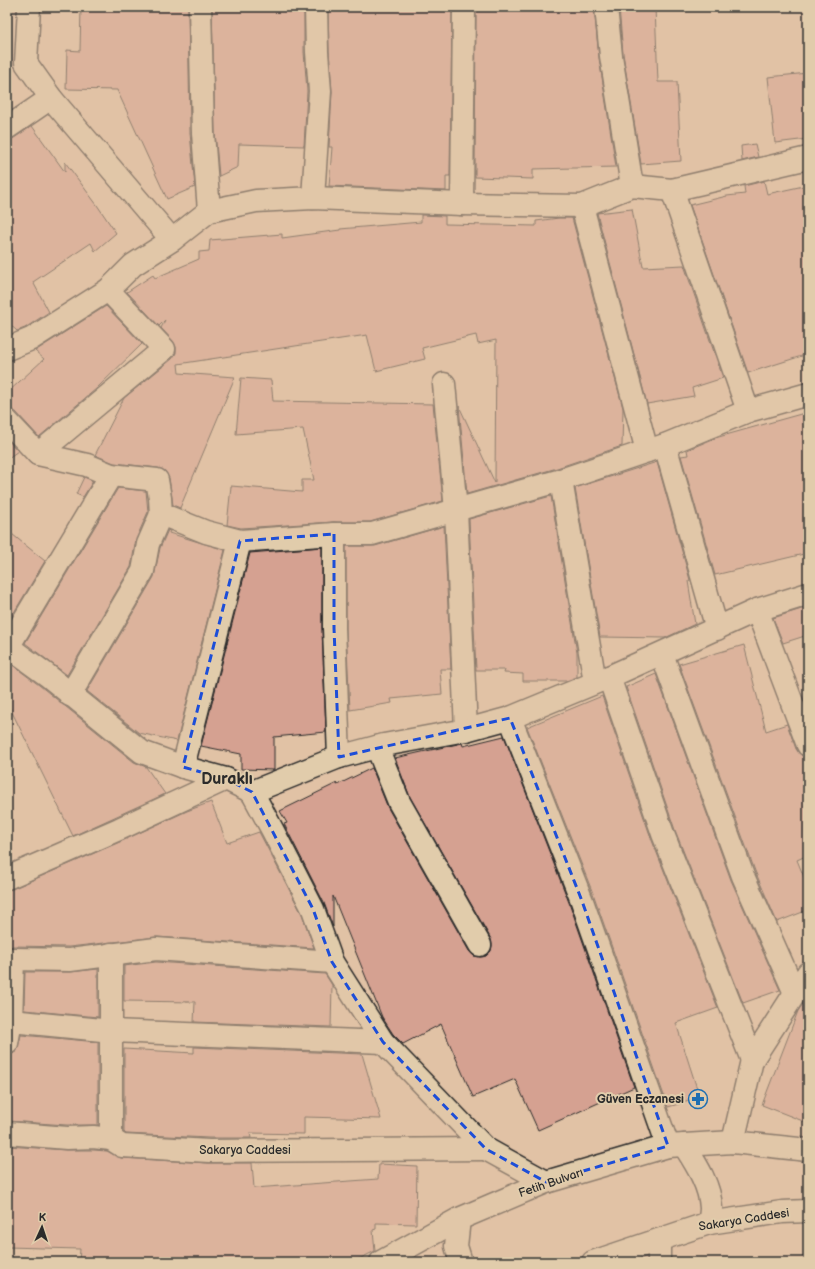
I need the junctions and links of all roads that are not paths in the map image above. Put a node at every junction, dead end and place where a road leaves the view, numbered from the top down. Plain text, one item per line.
1 (30, 7) edge
2 (200, 7) edge
3 (316, 7) edge
4 (464, 7) edge
5 (606, 7) edge
6 (51, 98) junction
7 (7, 128) edge
8 (808, 158) edge
9 (632, 186) junction
10 (672, 190) junction
11 (312, 198) junction
12 (462, 204) junction
13 (582, 206) junction
14 (209, 211) junction
15 (172, 240) junction
16 (108, 290) junction
17 (7, 349) edge
18 (444, 384) dead end
19 (808, 394) edge
20 (748, 411) junction
21 (7, 422) edge
22 (656, 448) junction
23 (38, 454) junction
24 (111, 476) junction
25 (561, 480) junction
26 (456, 510) junction
27 (161, 514) junction
28 (334, 534) junction
29 (240, 541) junction
30 (808, 594) edge
31 (757, 610) junction
32 (717, 629) junction
33 (7, 646) edge
34 (662, 654) junction
35 (602, 680) junction
36 (70, 695) junction
37 (510, 718) junction
38 (466, 730) junction
39 (808, 745) edge
40 (378, 747) junction
41 (339, 757) junction
42 (184, 768) junction
43 (226, 779) junction
44 (252, 792) junction
45 (7, 878) edge
46 (480, 945) dead end
47 (111, 954) junction
48 (332, 962) junction
49 (808, 973) edge
50 (795, 992) junction
51 (11, 1021) junction
52 (112, 1031) junction
53 (383, 1042) junction
54 (7, 1043) edge
55 (752, 1060) junction
56 (7, 1133) edge
57 (111, 1139) junction
58 (734, 1142) junction
59 (676, 1146) junction
60 (486, 1149) junction
61 (808, 1150) edge
62 (546, 1182) junction
63 (808, 1211) edge
64 (460, 1219) junction
65 (709, 1223) junction
66 (659, 1240) junction
67 (381, 1262) edge
68 (461, 1262) edge
69 (593, 1262) edge
70 (659, 1262) edge

1 - 6 street
2 - 14 street
3 - 11 street
4 - 12 street
5 - 9 street
6 - 7 street
6 - 15 street
8 - 10 street
9 - 10 street
9 - 13 street
10 - 20 street
11 - 12 street
11 - 14 street
12 - 13 street
13 - 22 street
14 - 15 street
15 - 16 street
16 - 17 street
16 - 23 street
18 - 26 street
19 - 20 street
20 - 22 street
21 - 23 street
22 - 25 street
22 - 32 street
23 - 24 street
24 - 27 street
24 - 33 street
25 - 26 street
25 - 35 street
26 - 28 street
26 - 38 street
27 - 29 street
27 - 36 street
28 - 29 street
28 - 41 street
29 - 42 street
30 - 31 street
31 - 32 street
31 - 39 street
32 - 34 street
33 - 36 street
34 - 35 street
34 - 50 street
35 - 37 street
35 - 55 street
36 - 42 street
37 - 38 street
37 - 59 street
38 - 40 street
40 - 41 street
40 - 46 street
41 - 44 street
42 - 43 street
43 - 44 street
43 - 45 street
44 - 48 street
47 - 48 street
47 - 51 street
47 - 52 street
48 - 53 street
49 - 50 street
50 - 55 street
51 - 52 street
51 - 54 street
52 - 53 street
52 - 57 street
53 - 60 street
55 - 58 street
56 - 57 street, Sakarya Caddesi
57 - 60 street, Sakarya Caddesi
58 - 59 street, Fetih Bulvarı
58 - 61 street
59 - 62 street, Fetih Bulvarı
59 - 65 street
60 - 62 street
62 - 64 street, Fetih Bulvarı
63 - 65 street, Sakarya Caddesi
64 - 67 street, Fetih Bulvarı
64 - 68 street
65 - 66 street, Sakarya Caddesi
66 - 69 street
66 - 70 street

